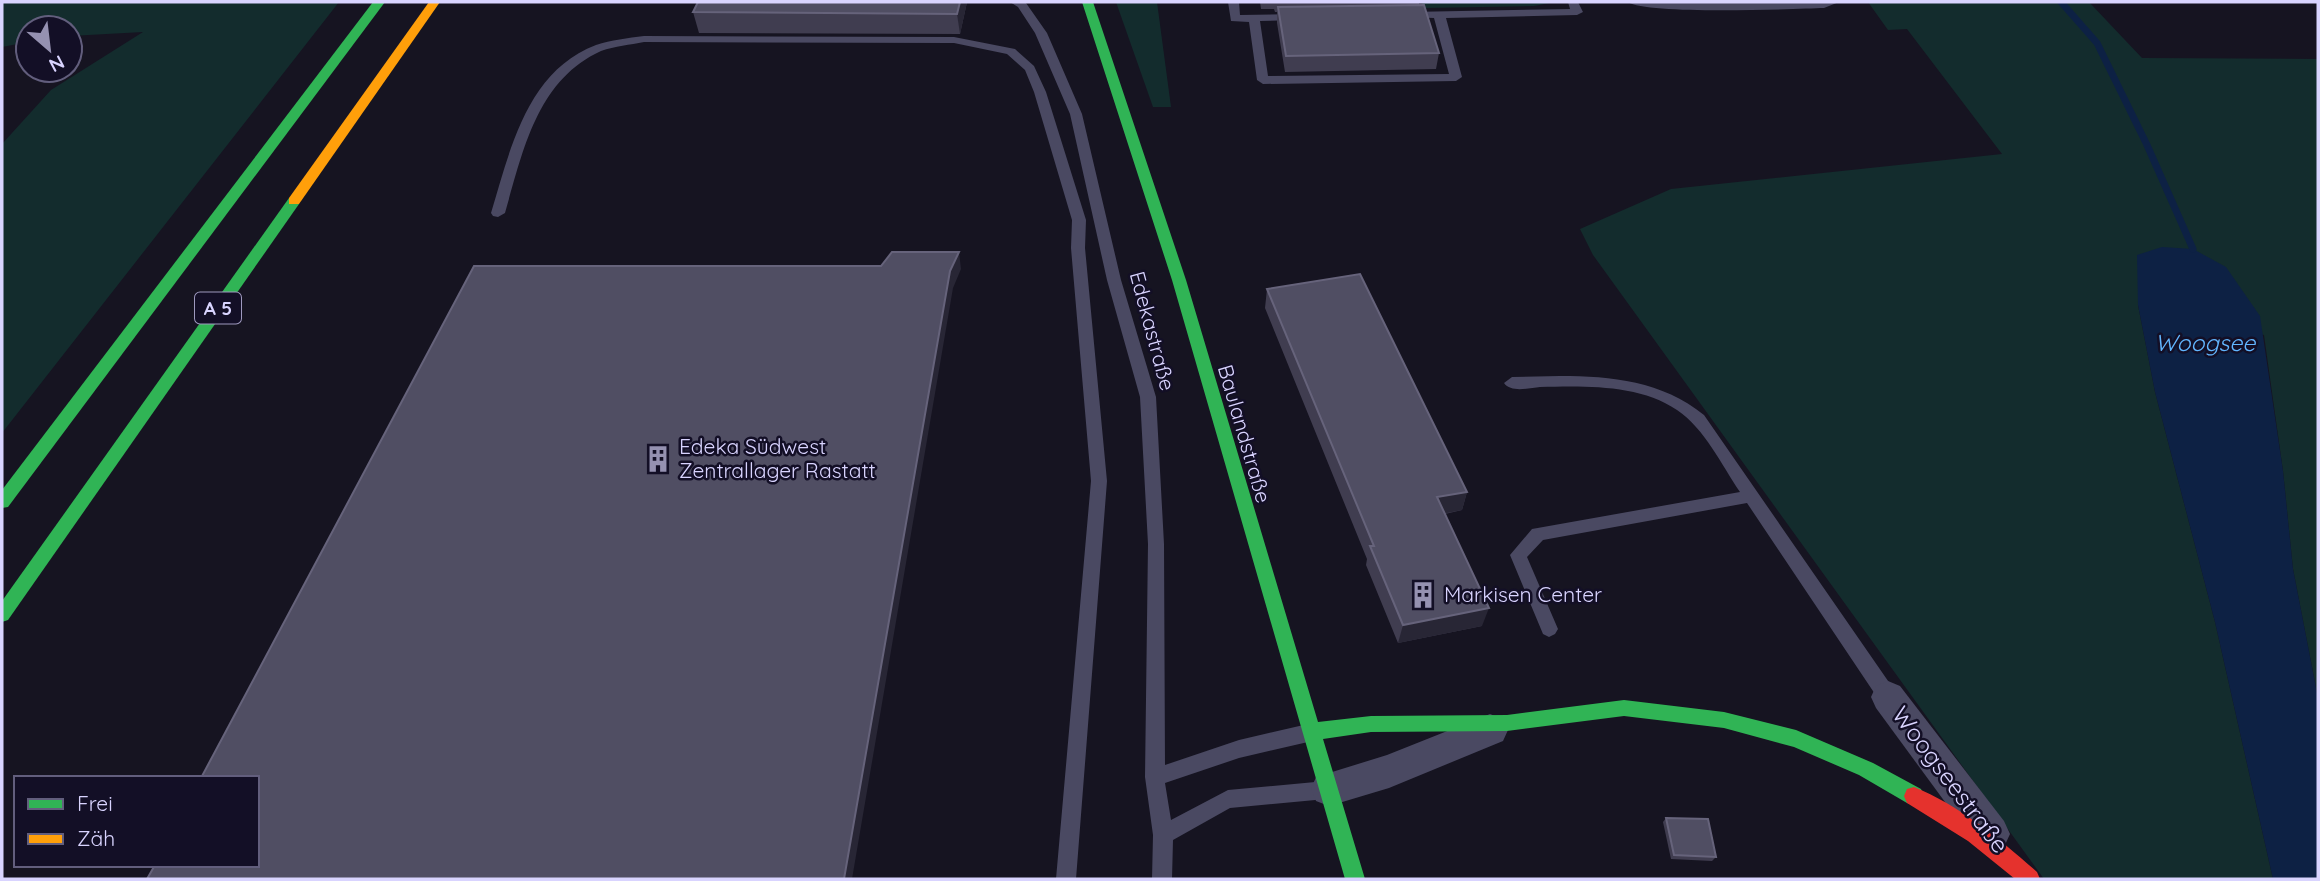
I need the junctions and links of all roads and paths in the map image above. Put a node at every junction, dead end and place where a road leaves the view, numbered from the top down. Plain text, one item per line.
1 (379, 2) edge
2 (434, 2) edge
3 (1015, 2) edge
4 (1087, 2) edge
5 (1234, 2) edge
6 (1573, 2) edge
7 (1634, 2) edge
8 (1833, 2) edge
9 (1439, 14) junction
10 (1400, 15) edge
11 (1307, 17) edge
12 (1254, 18) junction
13 (498, 213) dead end
14 (1512, 383) dead end
15 (1752, 496) junction
16 (2, 502) edge
17 (2, 615) edge
18 (1549, 629) dead end
19 (1888, 697) joint
20 (1507, 723) junction
21 (1311, 732) junction
22 (1155, 777) junction
23 (1329, 789) junction
24 (1163, 835) junction
25 (2021, 871) edge
26 (1066, 879) edge
27 (1162, 879) edge
28 (1355, 879) edge

1 - 16 main road, A 5
2 - 17 main road, A 5
3 - 22 lane, Edekastraße
4 - 21 main road, Baulandstraße
5 - 12 lane
6 - 9 lane
7 - 8 lane
9 - 10 lane
9 - 12 lane
11 - 12 lane
13 - 26 lane
14 - 15 lane
15 - 18 lane
15 - 19 lane
19 - 25 street, Woogseestraße
20 - 21 main road, Woogseestraße
20 - 23 street, Woogseestraße
20 - 25 main road, Woogseestraße
21 - 22 lane
21 - 23 main road, Baulandstraße
22 - 24 lane, Edekastraße
23 - 24 lane
23 - 28 main road, Baulandstraße
24 - 27 lane, Edekastraße

